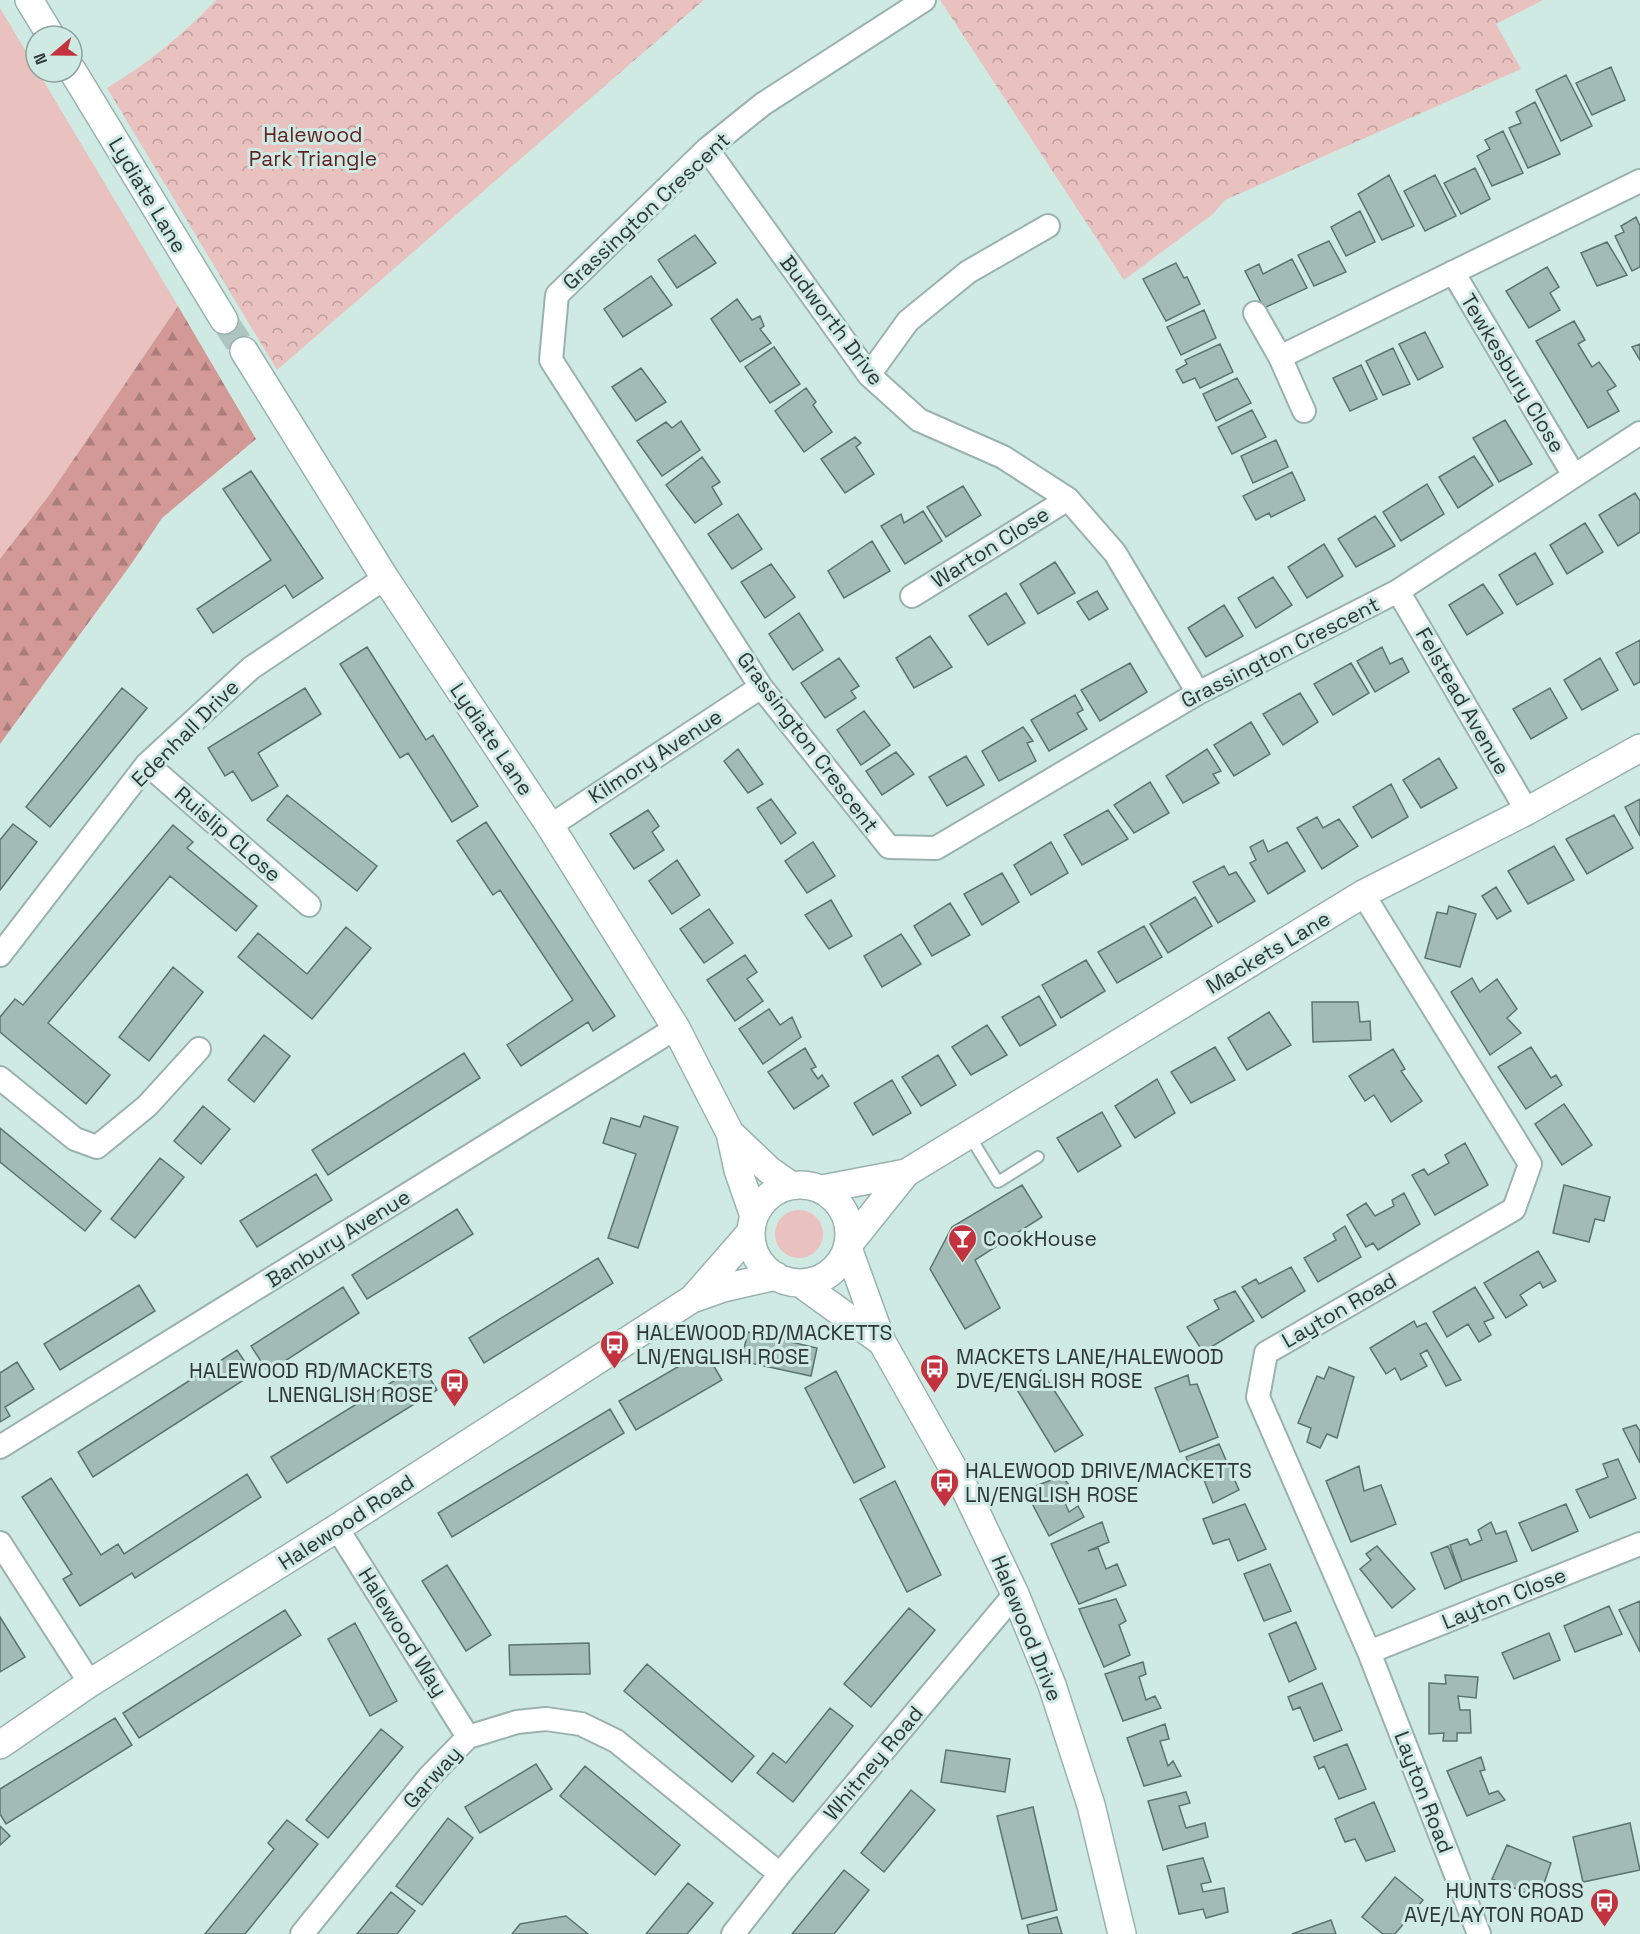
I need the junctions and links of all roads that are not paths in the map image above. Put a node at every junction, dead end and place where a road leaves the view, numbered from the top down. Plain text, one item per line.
1 (29, 0) edge
2 (924, 0) edge
3 (44, 24) edge
4 (81, 84) edge
5 (707, 149) junction
6 (1640, 181) edge
7 (1048, 226) dead end
8 (1454, 273) junction
9 (1255, 313) dead end
10 (224, 320) tunnel mouth
11 (244, 351) tunnel mouth
12 (1280, 357) junction
13 (869, 375) junction
14 (1304, 411) dead end
15 (1640, 433) edge
16 (1573, 474) junction
17 (1068, 499) junction
18 (385, 578) junction
19 (1398, 591) junction
20 (912, 596) dead end
21 (761, 687) junction
22 (1198, 693) junction
23 (1640, 748) edge
24 (147, 764) junction
25 (1527, 811) junction
26 (550, 826) junction
27 (1364, 894) junction
28 (309, 904) dead end
29 (0, 955) edge
30 (676, 1028) junction
31 (199, 1049) dead end
32 (0, 1078) edge
33 (730, 1133) junction
34 (969, 1135) junction
35 (1038, 1157) dead end
36 (906, 1173) junction
37 (790, 1185) junction
38 (822, 1189) junction
39 (753, 1224) junction
40 (848, 1246) junction
41 (788, 1280) junction
42 (692, 1299) junction
43 (882, 1342) junction
44 (0, 1447) edge
45 (337, 1528) junction
46 (1640, 1544) edge
47 (2, 1550) edge
48 (1016, 1594) junction
49 (1369, 1652) junction
50 (90, 1683) junction
51 (468, 1737) junction
52 (0, 1745) edge
53 (780, 1874) junction
54 (302, 1934) edge
55 (733, 1934) edge
56 (1122, 1934) edge
57 (1479, 1934) edge

1 - 3 street
2 - 5 street, Grassington Crescent
4 - 10 street, Lydiate Lane
5 - 13 street, Budworth Drive
5 - 21 street, Grassington Crescent
6 - 8 street, Tewkesbury Close
7 - 13 street
8 - 12 street, Tewkesbury Close
8 - 16 street, Tewkesbury Close
9 - 12 street
11 - 18 street, Lydiate Lane
12 - 14 street
13 - 17 street, Budworth Drive
15 - 16 street, Grassington Crescent
16 - 19 street, Grassington Crescent
17 - 20 street, Warton Close
17 - 22 street, Budworth Drive
18 - 24 street, Edenhall Drive
18 - 26 street, Lydiate Lane
19 - 22 street, Grassington Crescent
19 - 25 street, Felstead Avenue
21 - 22 street, Grassington Crescent
21 - 26 street, Kilmory Avenue
23 - 25 street, Mackets Lane
24 - 28 street, Ruislip CLose
24 - 29 street, Edenhall Drive
25 - 27 street, Mackets Lane
26 - 30 street, Lydiate Lane
27 - 34 street, Mackets Lane
27 - 49 street, Layton Road
30 - 33 street, Lydiate Lane
30 - 44 street, Banbury Avenue
31 - 32 street
33 - 37 street, Lydiate Lane
33 - 39 street, Lydiate Lane
34 - 35 lane
34 - 36 street, Mackets Lane
36 - 38 street, Mackets Lane
36 - 40 street, Mackets Lane
37 - 38 street
37 - 39 street
38 - 40 street
39 - 41 street
39 - 42 street, Halewood Road
40 - 41 street
40 - 43 street, Halewood Drive
41 - 42 street, Halewood Road
41 - 43 street, Halewood Drive
42 - 45 street, Halewood Road
43 - 48 street, Halewood Drive
45 - 50 street, Halewood Road
45 - 51 street, Halewood Way
46 - 49 street, Layton Close
47 - 50 street
48 - 53 street, Whitney Road
48 - 56 street, Halewood Drive
49 - 57 street, Layton Road
50 - 52 street, Halewood Road
51 - 53 street, Garway
51 - 54 street, Garway
53 - 55 street, Whitney Road

